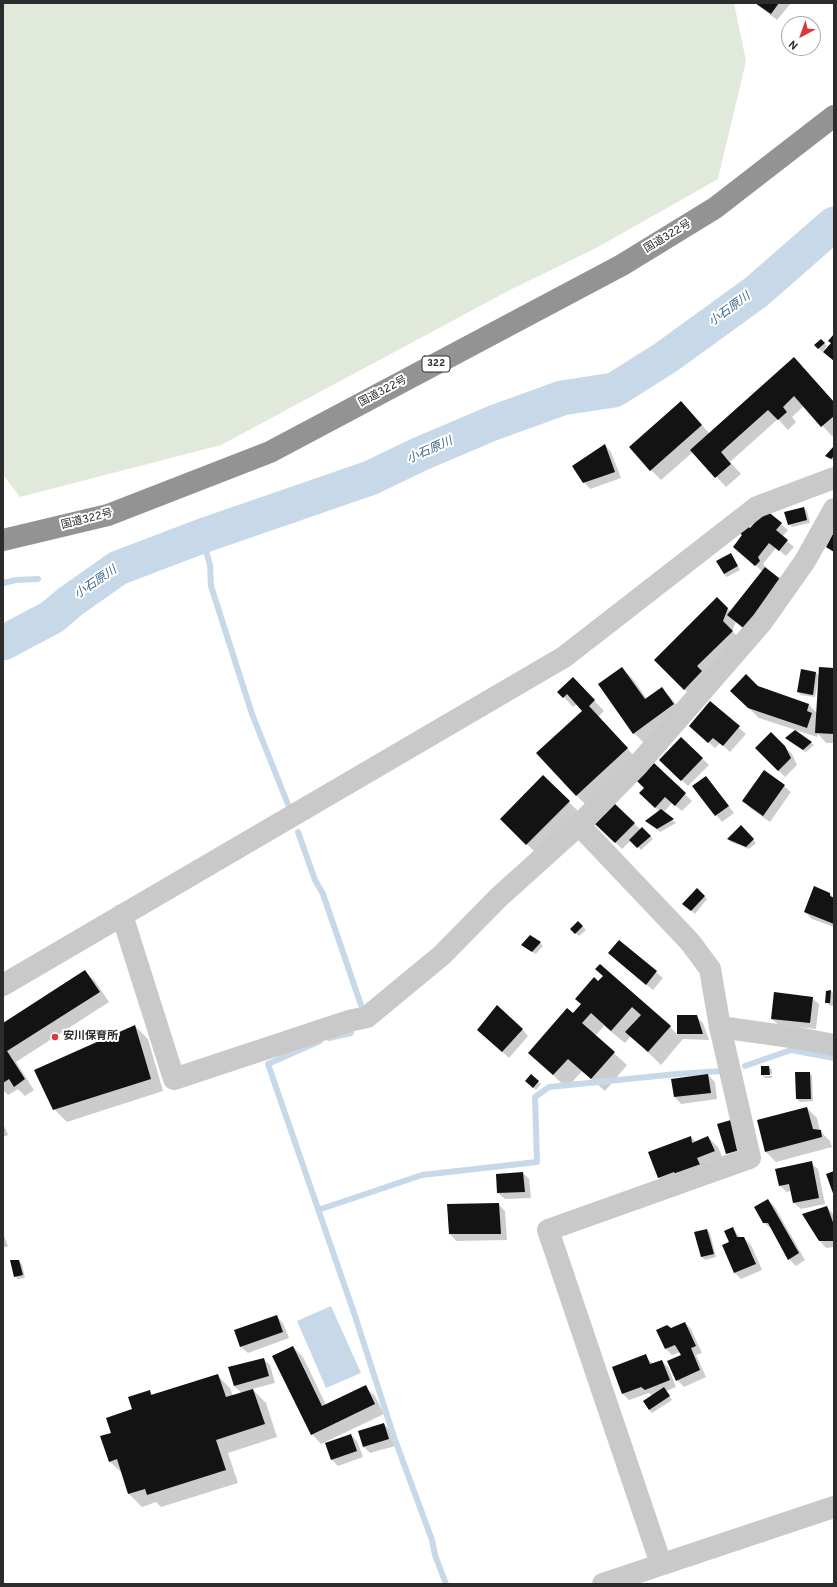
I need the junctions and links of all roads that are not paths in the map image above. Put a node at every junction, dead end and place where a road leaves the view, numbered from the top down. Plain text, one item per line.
1 (834, 116) edge
2 (834, 478) edge
3 (834, 509) edge
4 (3, 540) edge
5 (579, 825) junction
6 (122, 915) junction
7 (3, 985) edge
8 (720, 1027) junction
9 (834, 1045) edge
10 (834, 1508) edge
11 (661, 1564) junction
12 (603, 1584) edge

1 - 4 highway, 国道322号 / 322
2 - 6 street
3 - 5 street
5 - 6 street
5 - 8 street
6 - 7 street
8 - 9 street
8 - 11 street
10 - 11 street
11 - 12 street

